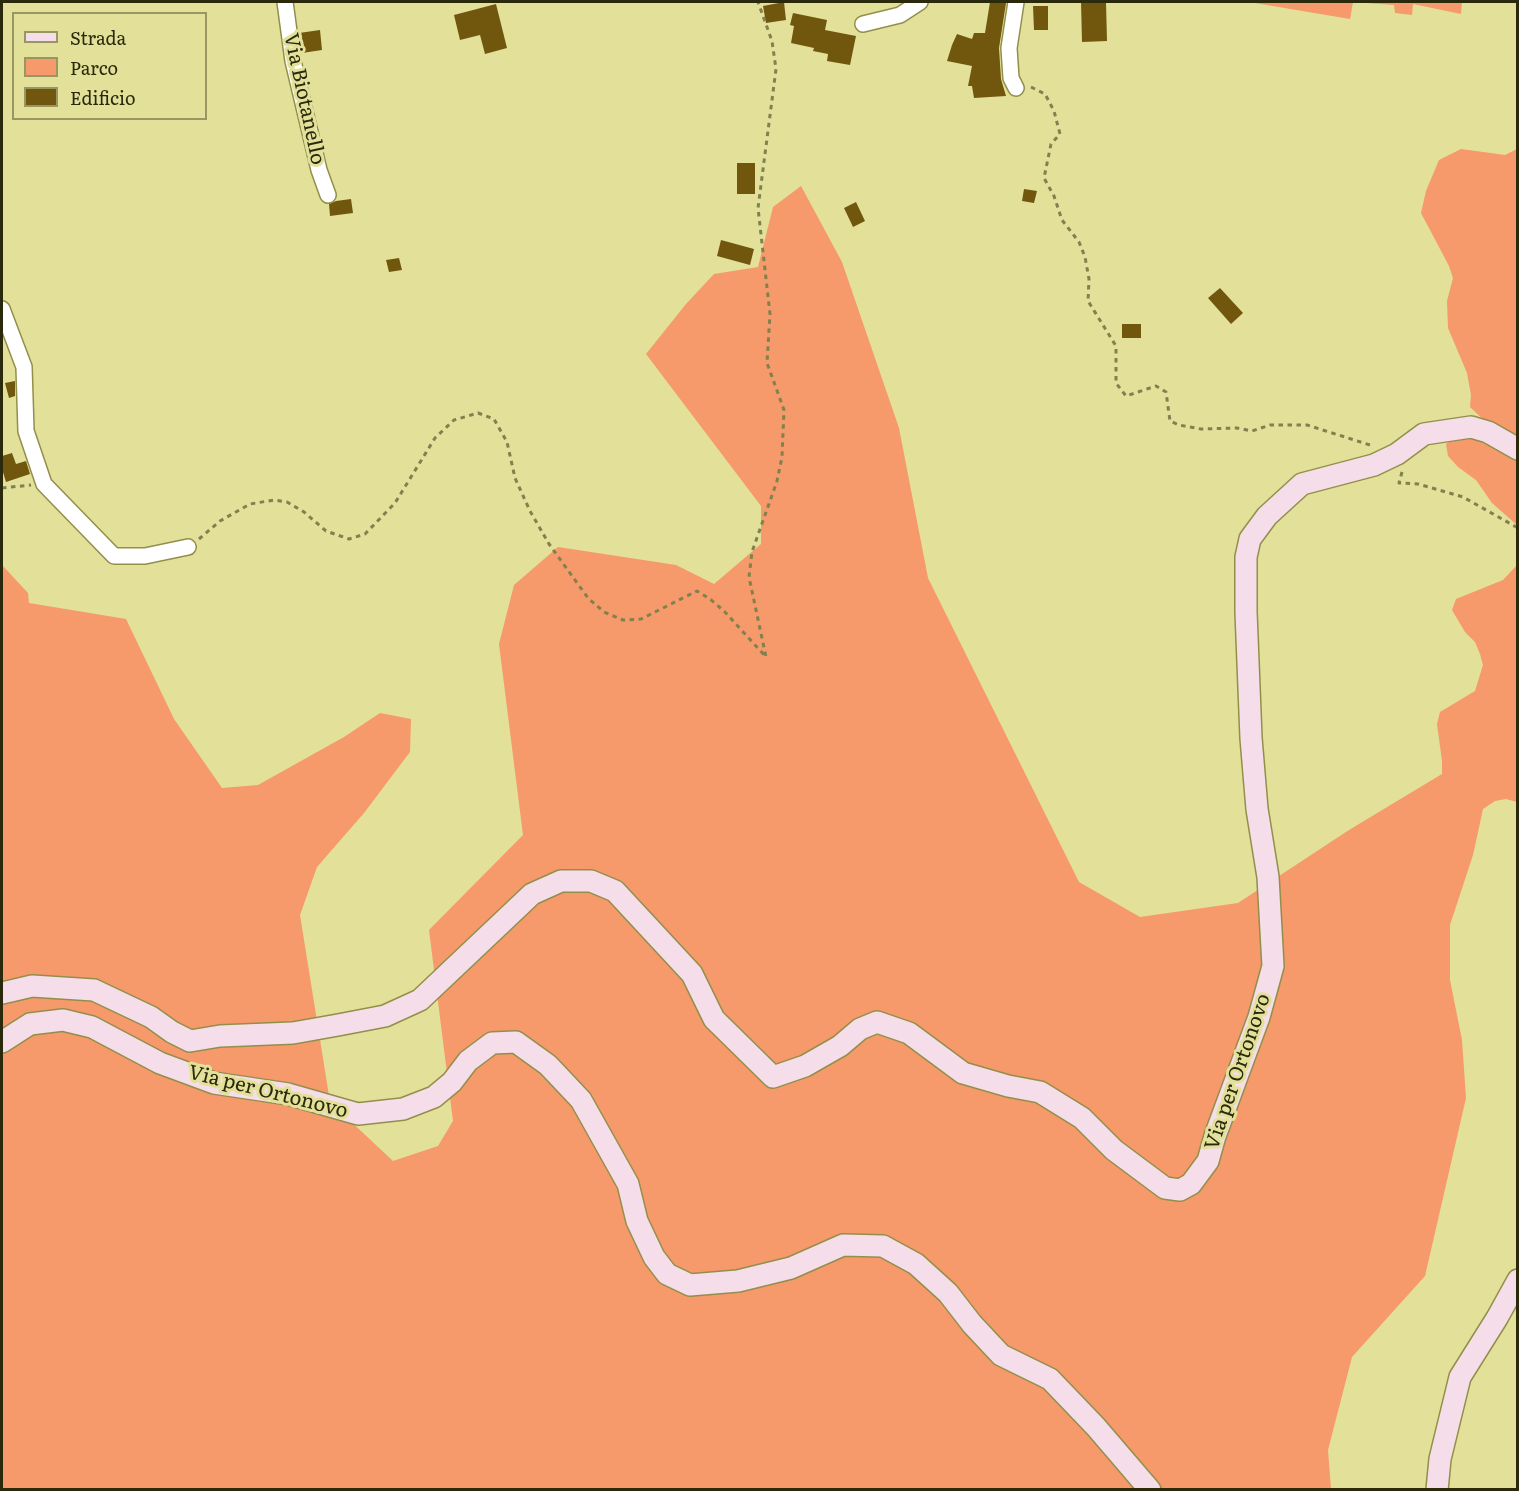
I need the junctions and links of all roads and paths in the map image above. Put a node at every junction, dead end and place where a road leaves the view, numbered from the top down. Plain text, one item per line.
1 (285, 2) edge
2 (758, 2) edge
3 (920, 2) edge
4 (1016, 2) edge
5 (863, 24) dead end
6 (1016, 88) joint
7 (328, 195) dead end
8 (2, 309) edge
9 (1378, 444) dead end
10 (1518, 449) edge
11 (1404, 462) dead end
12 (44, 484) junction
13 (2, 488) edge
14 (1518, 528) edge
15 (188, 547) joint
16 (2, 993) edge
17 (2, 1042) edge
18 (1518, 1280) edge
19 (1150, 1490) edge
20 (1437, 1490) edge

1 - 7 street, Via Biotanello
2 - 15 path
3 - 5 street
4 - 6 street
6 - 9 path
8 - 12 street
10 - 16 street, Via per Ortonovo
11 - 14 path
12 - 13 path
12 - 15 street
17 - 19 street, Via per Ortonovo
18 - 20 street

